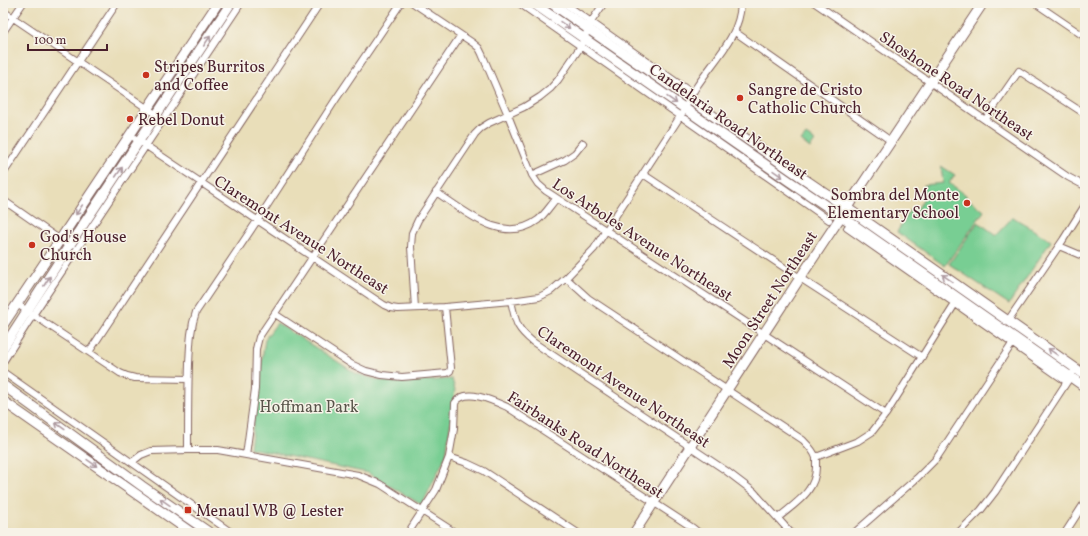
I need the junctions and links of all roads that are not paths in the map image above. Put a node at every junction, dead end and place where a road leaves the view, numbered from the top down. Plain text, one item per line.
1 (22, 3) edge
2 (117, 3) edge
3 (218, 3) edge
4 (232, 3) edge
5 (241, 3) edge
6 (320, 3) edge
7 (401, 3) edge
8 (413, 3) edge
9 (519, 3) edge
10 (533, 3) edge
11 (551, 3) edge
12 (564, 3) edge
13 (604, 3) edge
14 (741, 3) edge
15 (814, 3) edge
16 (983, 3) edge
17 (1035, 3) edge
18 (3, 11) edge
19 (13, 17) junction
20 (590, 26) junction
21 (3, 32) edge
22 (735, 32) junction
23 (461, 35) junction
24 (1085, 37) edge
25 (582, 42) junction
26 (78, 61) junction
27 (930, 83) junction
28 (690, 96) junction
29 (148, 108) junction
30 (683, 113) junction
31 (158, 114) junction
32 (1085, 114) edge
33 (508, 115) junction
34 (985, 120) junction
35 (130, 135) junction
36 (891, 141) junction
37 (583, 143) dead end
38 (143, 144) junction
39 (3, 174) edge
40 (644, 174) junction
41 (532, 175) junction
42 (200, 183) junction
43 (1085, 186) edge
44 (436, 192) junction
45 (556, 199) junction
46 (3, 200) edge
47 (1085, 205) edge
48 (847, 208) junction
49 (841, 216) junction
50 (829, 220) dead end
51 (257, 221) junction
52 (847, 228) dead end
53 (606, 232) junction
54 (60, 239) junction
55 (70, 246) junction
56 (1059, 246) junction
57 (1085, 257) edge
58 (313, 258) junction
59 (566, 278) junction
60 (800, 278) junction
61 (511, 301) junction
62 (17, 304) junction
63 (955, 304) junction
64 (445, 307) junction
65 (415, 308) junction
66 (30, 313) junction
67 (275, 314) junction
68 (1008, 320) junction
69 (3, 325) edge
70 (1002, 329) junction
71 (764, 334) junction
72 (1012, 344) junction
73 (3, 348) edge
74 (89, 352) junction
75 (922, 357) junction
76 (3, 362) edge
77 (1076, 368) junction
78 (3, 372) edge
79 (1085, 375) edge
80 (188, 379) junction
81 (1069, 379) junction
82 (3, 385) edge
83 (1085, 387) edge
84 (727, 390) junction
85 (3, 401) edge
86 (886, 414) junction
87 (690, 446) junction
88 (188, 450) junction
89 (246, 454) junction
90 (449, 457) junction
91 (816, 457) junction
92 (132, 462) junction
93 (1085, 502) edge
94 (653, 503) junction
95 (423, 511) junction
96 (778, 518) junction
97 (197, 524) junction
98 (191, 533) edge
99 (210, 533) edge
100 (232, 533) edge
101 (408, 533) edge
102 (456, 533) edge
103 (578, 533) edge
104 (634, 533) edge
105 (699, 533) edge
106 (791, 533) edge
107 (854, 533) edge
108 (958, 533) edge
109 (1065, 533) edge

1 - 19 street
2 - 26 street
3 - 29 main road
31 -> 4 main road
5 - 38 street
6 - 42 street
7 - 51 street
8 - 23 street, Los Arboles Avenue Northeast
9 - 25 street
10 -> 25 main road, Candelaria Road Northeast
11 - 20 main road, Candelaria Road Northeast
12 - 20 street
13 - 20 street
14 - 22 street
15 - 27 street, Shoshone Road Northeast
16 - 27 main road, Moon Street Northeast
17 - 24 street
18 - 19 street
19 - 21 street
19 - 26 street
20 - 25 street
20 - 28 main road, Candelaria Road Northeast
22 - 28 street
22 - 36 street
23 - 33 street, Los Arboles Avenue Northeast
23 - 58 street
25 - 30 main road, Candelaria Road Northeast
25 - 33 street
26 - 29 street
26 - 39 street
27 - 34 street, Shoshone Road Northeast
27 - 36 main road, Moon Street Northeast
28 - 30 street
28 - 48 main road, Candelaria Road Northeast
29 - 31 street
29 - 35 main road
30 - 40 street
30 -> 49 main road, Candelaria Road Northeast
30 - 50 street
31 - 38 main road
32 - 34 street
33 - 41 street, Los Arboles Avenue Northeast
33 - 44 street
34 - 43 street, Shoshone Road Northeast
35 - 38 street, Claremont Avenue Northeast
35 -> 54 main road
36 - 48 main road, Moon Street Northeast
37 - 41 street
38 - 42 street, Claremont Avenue Northeast
55 -> 38 main road
38 - 66 street
40 - 53 street
40 - 60 street
41 - 45 street, Los Arboles Avenue Northeast
42 - 51 street, Claremont Avenue Northeast
42 - 74 street
44 - 45 street
44 - 65 street
45 - 53 street, Los Arboles Avenue Northeast
46 - 54 street
47 - 56 street
48 - 49 main road, Moon Street Northeast
68 -> 48 main road, Candelaria Road Northeast
49 - 60 main road, Moon Street Northeast
49 - 70 main road, Candelaria Road Northeast
51 - 58 street, Claremont Avenue Northeast
51 - 80 street
52 - 63 street
53 - 59 street
53 - 71 street, Los Arboles Avenue Northeast
54 - 55 street
54 - 62 main road
66 -> 55 main road
56 - 57 street
56 - 68 street
58 - 65 street, Claremont Avenue Northeast
58 - 67 street
59 - 61 street
59 - 84 street
60 - 71 main road, Moon Street Northeast
60 - 75 street
61 - 64 street, Claremont Avenue Northeast
61 - 87 street, Claremont Avenue Northeast
62 - 66 street
62 - 69 main road
63 - 72 street
63 - 75 street
64 - 65 street, Claremont Avenue Northeast
64 - 67 street
66 - 73 main road
66 - 74 street
66 - 76 street
67 - 89 street
68 - 70 street
77 -> 68 main road, Candelaria Road Northeast
70 - 81 main road, Candelaria Road Northeast
71 - 84 main road, Moon Street Northeast
71 - 86 street, Los Arboles Avenue Northeast
72 - 81 street
72 - 107 street
74 - 80 street
75 - 86 street
77 - 79 main road, Candelaria Road Northeast
77 - 81 street
78 - 92 street
80 - 88 street
81 - 83 main road, Candelaria Road Northeast
81 - 108 street
97 -> 82 main road
84 - 87 main road, Moon Street Northeast
84 - 91 street
85 -> 98 main road
86 - 91 street
87 - 94 main road, Moon Street Northeast
87 - 96 street, Claremont Avenue Northeast
88 - 89 street
88 - 92 street
89 - 95 street
90 - 94 street, Fairbanks Road Northeast
90 - 95 street
90 - 103 street
91 - 96 street
92 - 100 street
93 - 109 street
94 - 104 main road, Moon Street Northeast
94 - 105 street, Fairbanks Road Northeast
95 - 101 street
95 - 102 street
96 - 106 street, Claremont Avenue Northeast
97 - 98 main road
97 - 99 main road

